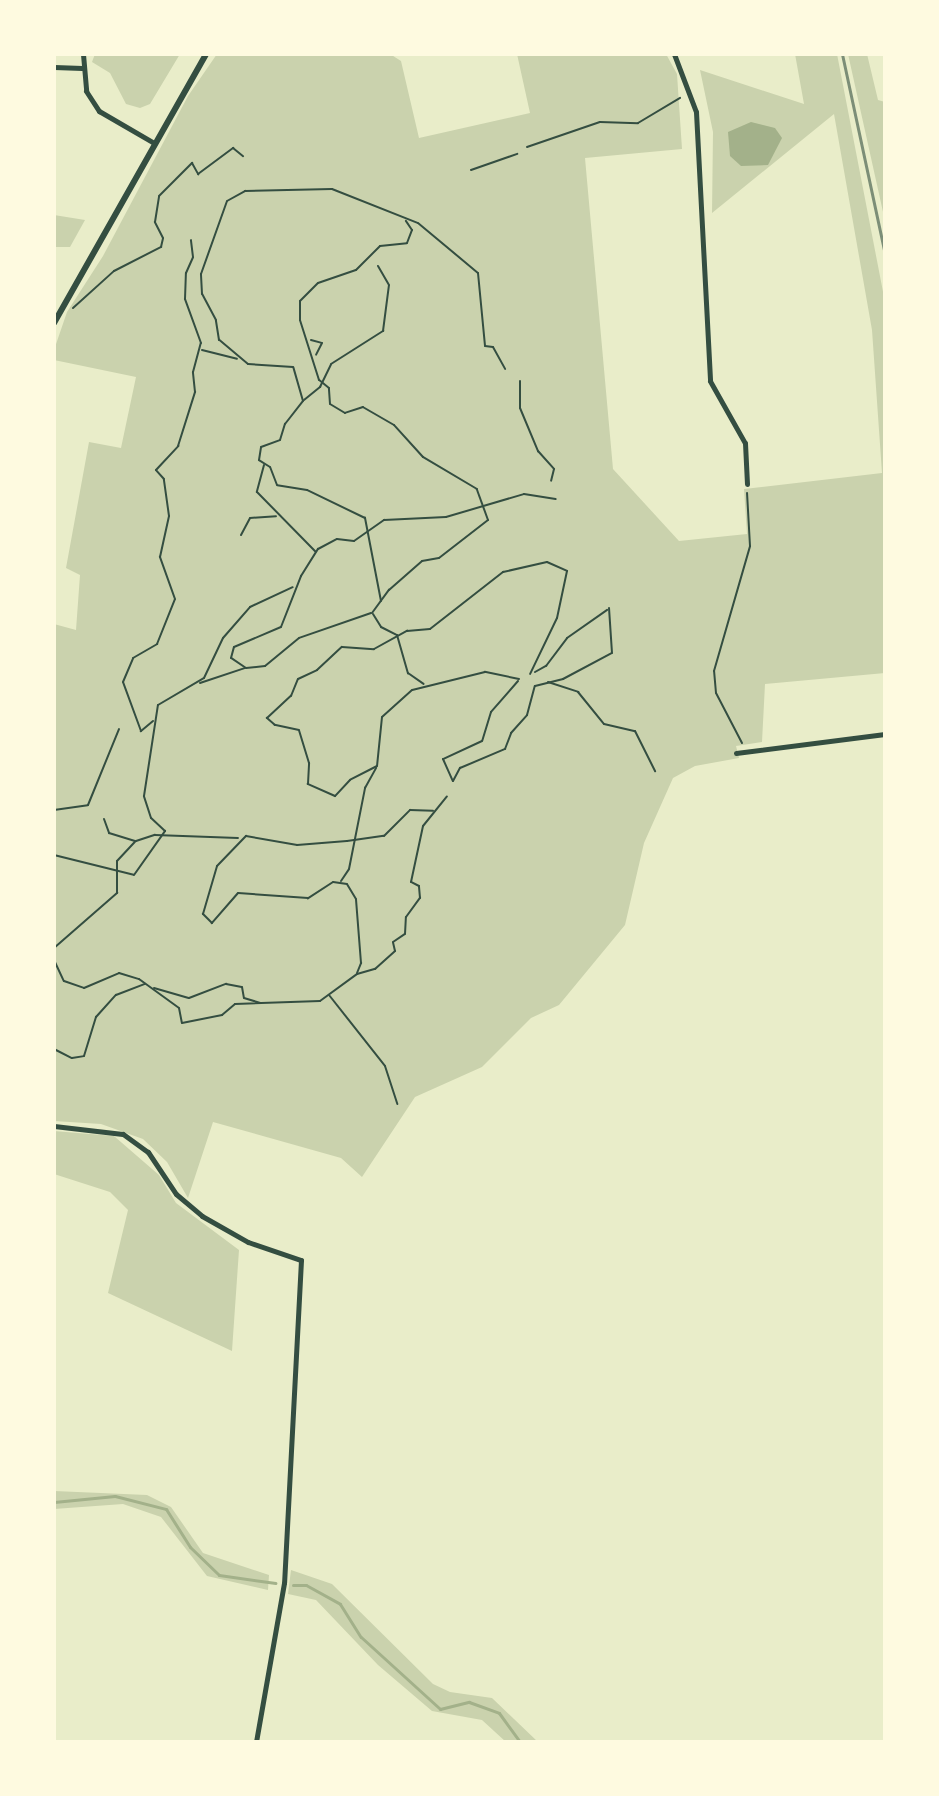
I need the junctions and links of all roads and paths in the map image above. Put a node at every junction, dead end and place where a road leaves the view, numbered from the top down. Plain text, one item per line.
1 (83, 54) edge
2 (206, 54) edge
3 (674, 54) edge
4 (54, 67) edge
5 (82, 68) junction
6 (690, 90) junction
7 (154, 143) junction
8 (527, 147) dead end
9 (517, 154) dead end
10 (243, 156) dead end
11 (471, 170) dead end
12 (403, 218) junction
13 (191, 240) dead end
14 (378, 266) dead end
15 (70, 310) dead end
16 (54, 323) edge
17 (310, 339) junction
18 (201, 349) junction
19 (240, 359) junction
20 (315, 359) junction
21 (505, 369) dead end
22 (520, 381) dead end
23 (322, 384) junction
24 (303, 401) junction
25 (264, 464) junction
26 (551, 481) dead end
27 (747, 484) joint
28 (556, 499) dead end
29 (279, 518) junction
30 (369, 531) junction
31 (241, 535) dead end
32 (316, 554) junction
33 (297, 583) junction
34 (381, 601) junction
35 (372, 613) junction
36 (397, 635) junction
37 (246, 668) junction
38 (547, 682) junction
39 (199, 683) junction
40 (425, 684) junction
41 (153, 721) junction
42 (119, 729) dead end
43 (885, 734) edge
44 (746, 751) junction
45 (736, 753) dead end
46 (377, 766) junction
47 (655, 771) dead end
48 (447, 796) dead end
49 (54, 810) edge
50 (434, 810) junction
51 (104, 819) dead end
52 (163, 835) junction
53 (243, 837) junction
54 (355, 840) junction
55 (136, 841) junction
56 (54, 855) edge
57 (114, 872) junction
58 (340, 882) junction
59 (54, 948) edge
60 (54, 960) edge
61 (357, 974) junction
62 (146, 984) junction
63 (152, 988) junction
64 (328, 995) junction
65 (261, 1004) junction
66 (54, 1049) edge
67 (397, 1104) dead end
68 (54, 1126) edge
69 (256, 1742) edge

1 - 5 street
2 - 7 street
3 - 6 street
4 - 5 street
5 - 7 street
6 - 8 path
6 - 27 street
7 - 16 street
9 - 11 path
10 - 15 path
12 - 17 path
12 - 19 path
12 - 21 path
13 - 18 path
14 - 23 path
17 - 20 path
17 - 20 path
18 - 19 path
18 - 41 path
19 - 24 path
20 - 23 path
22 - 26 path
23 - 24 path
23 - 34 path
24 - 25 path
25 - 29 path
25 - 30 path
27 - 44 path
28 - 30 path
29 - 31 path
29 - 32 path
30 - 32 path
30 - 34 path
32 - 33 path
33 - 37 path
33 - 39 path
34 - 35 path
35 - 36 path
35 - 37 path
36 - 38 path
36 - 40 path
36 - 46 path
37 - 39 path
38 - 40 path
38 - 47 path
39 - 41 path
40 - 46 path
41 - 52 path
42 - 49 lane
43 - 44 street
44 - 45 street
46 - 54 path
48 - 50 path
50 - 54 path
50 - 61 path
51 - 55 path
52 - 53 path
52 - 55 path
52 - 57 path
53 - 54 path
53 - 58 path
54 - 58 path
55 - 57 path
56 - 57 path
57 - 59 path
58 - 61 path
60 - 62 path
61 - 64 path
62 - 63 path
62 - 66 path
63 - 65 path
63 - 65 path
64 - 65 path
64 - 67 path
68 - 69 street

